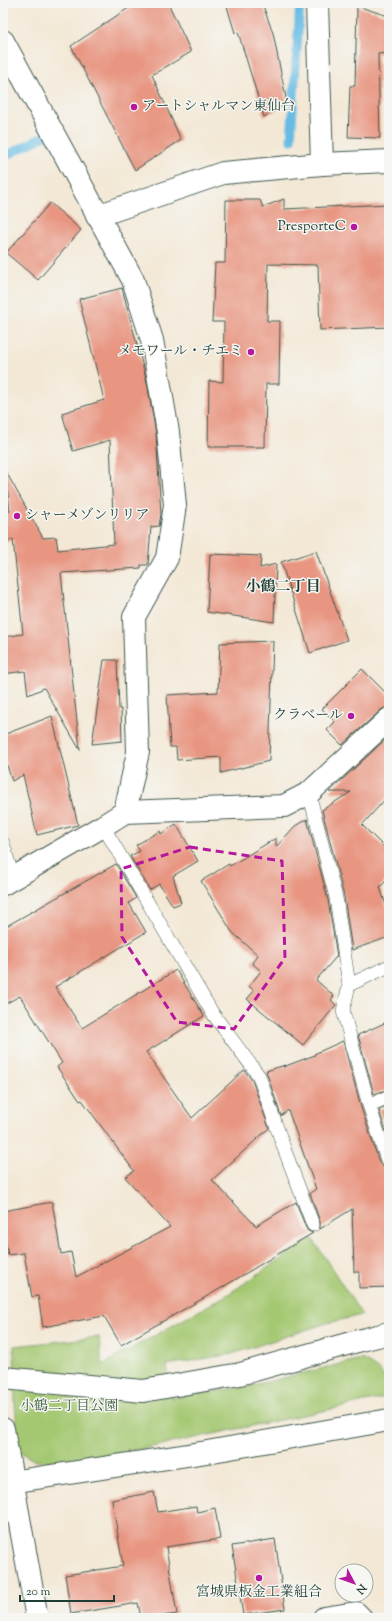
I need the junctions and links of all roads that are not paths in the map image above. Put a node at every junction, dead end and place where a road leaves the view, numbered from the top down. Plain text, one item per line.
1 (317, 3) edge
2 (3, 41) edge
3 (389, 162) edge
4 (322, 164) junction
5 (97, 216) junction
6 (389, 719) edge
7 (309, 793) junction
8 (125, 812) junction
9 (103, 826) junction
10 (3, 843) edge
11 (8, 881) edge
12 (389, 966) edge
13 (350, 985) junction
14 (389, 1097) edge
15 (369, 1105) junction
16 (387, 1160) dead end
17 (313, 1225) dead end
18 (389, 1333) edge
19 (3, 1378) edge
20 (389, 1420) edge
21 (3, 1429) edge
22 (12, 1482) junction
23 (37, 1618) edge
24 (324, 1618) edge
25 (361, 1618) edge

1 - 4 street
2 - 5 street
3 - 4 street
4 - 5 street
5 - 8 street
6 - 7 street
7 - 8 street
7 - 13 lane
8 - 9 street
9 - 11 street
9 - 17 lane
10 - 11 lane
12 - 13 lane
13 - 15 lane
14 - 15 lane
15 - 16 lane
18 - 19 street
20 - 22 street
21 - 22 street
22 - 23 street
24 - 25 street

